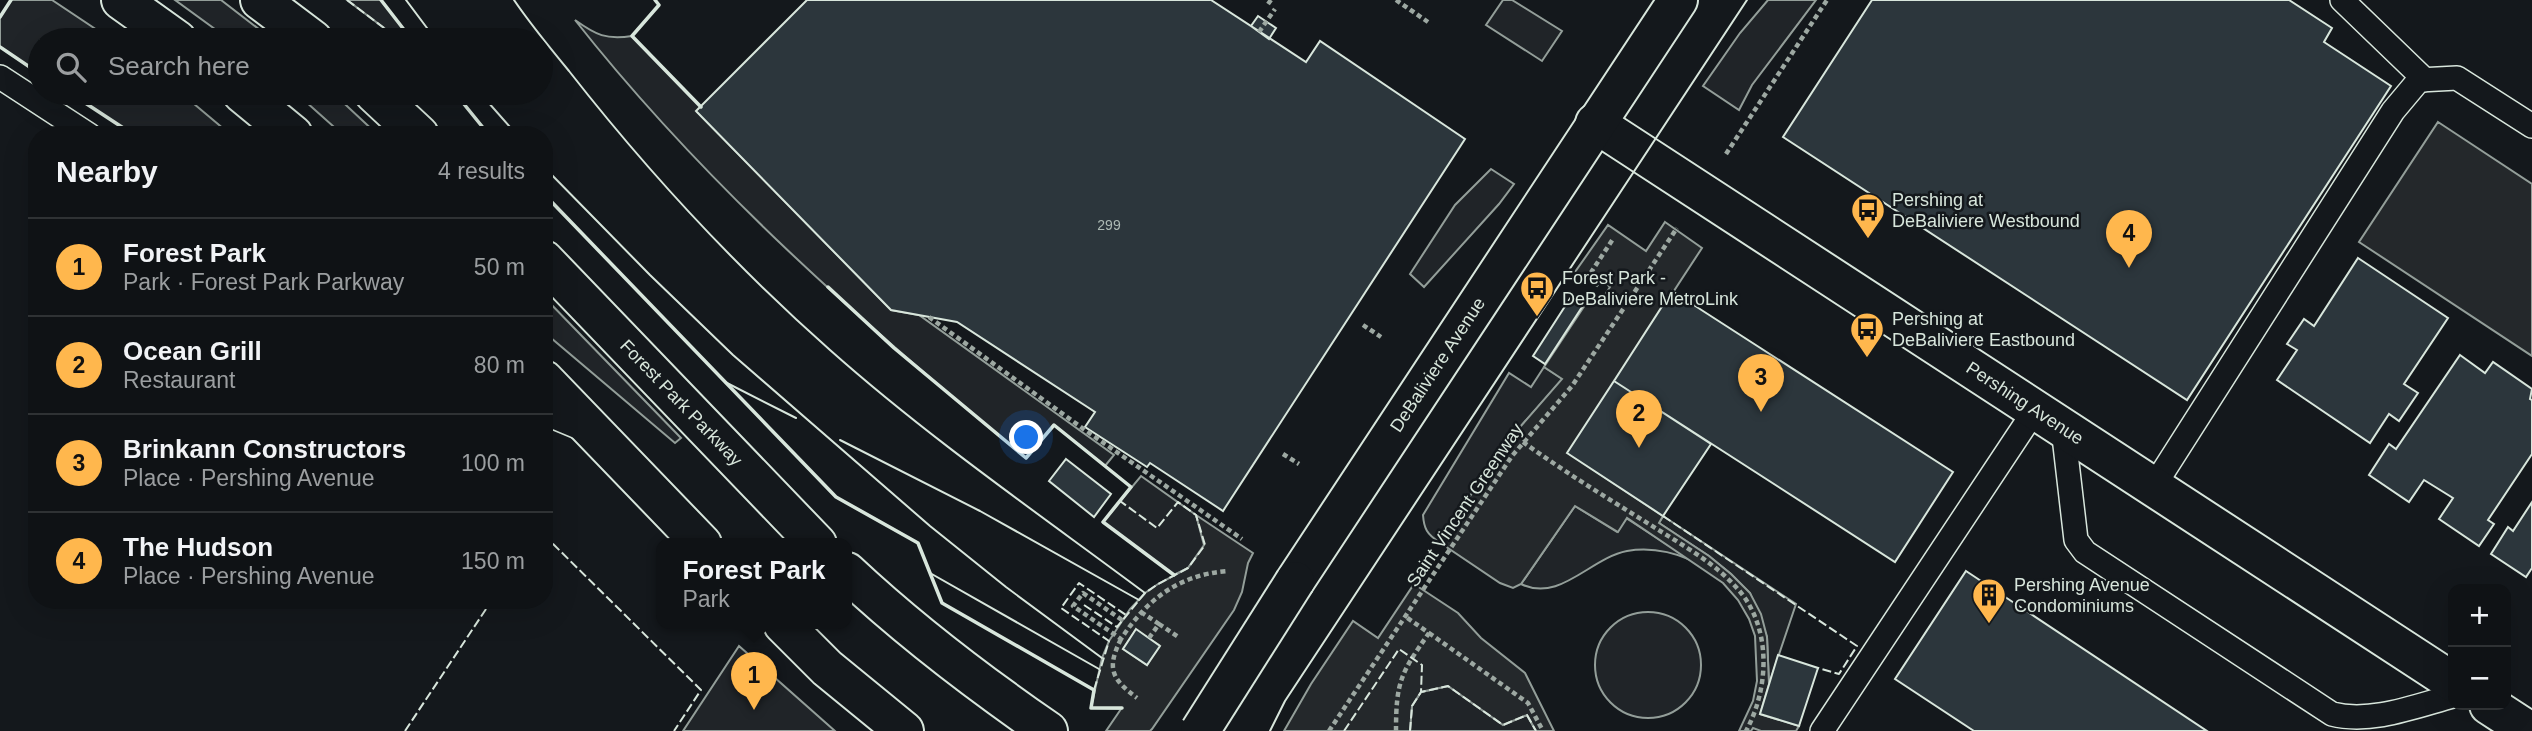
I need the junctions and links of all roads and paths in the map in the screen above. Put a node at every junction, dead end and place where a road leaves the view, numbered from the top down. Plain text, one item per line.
1 (121, 0) edge
2 (260, 0) edge
3 (1396, 0) edge
4 (1678, 0) edge
5 (1827, 0) edge
6 (2355, 5) edge
7 (1275, 9) dead end
8 (1428, 22) dead end
9 (160, 28) edge
10 (297, 28) edge
11 (1259, 32) dead end
12 (0, 77) edge
13 (2425, 80) junction
14 (28, 95) edge
15 (43, 105) edge
16 (257, 105) edge
17 (387, 105) edge
18 (1595, 122) junction
19 (75, 126) edge
20 (282, 126) edge
21 (409, 126) edge
22 (2532, 126) edge
23 (1730, 148) dead end
24 (1676, 230) dead end
25 (1614, 239) dead end
26 (553, 269) edge
27 (1586, 280) dead end
28 (929, 317) dead end
29 (1363, 325) dead end
30 (1381, 337) dead end
31 (553, 389) edge
32 (553, 417) edge
33 (2049, 419) junction
34 (596, 434) junction
35 (1523, 442) junction
36 (1283, 454) dead end
37 (1298, 464) dead end
38 (2154, 486) junction
39 (696, 538) edge
40 (811, 538) edge
41 (1242, 539) dead end
42 (1227, 571) dead end
43 (852, 577) edge
44 (1141, 612) junction
45 (1406, 617) junction
46 (1122, 620) dead end
47 (1159, 624) junction
48 (788, 629) edge
49 (1429, 633) junction
50 (1149, 638) dead end
51 (1180, 638) dead end
52 (1121, 639) junction
53 (2448, 679) edge
54 (2448, 697) edge
55 (1137, 698) dead end
56 (2497, 710) edge
57 (904, 731) edge
58 (1048, 731) edge
59 (1200, 731) edge
60 (1329, 731) edge
61 (1396, 731) edge
62 (1544, 731) edge
63 (1746, 731) edge
64 (1822, 731) edge
65 (2529, 731) edge

1 - 9 main road
2 - 10 main road
3 - 8 path
4 - 18 main road, DeBaliviere Avenue
5 - 23 path
6 - 13 lane
7 - 11 path
12 - 14 lane
13 - 22 lane
13 - 38 lane
15 - 19 lane
16 - 20 main road
17 - 21 main road
18 - 33 main road, Pershing Avenue
18 - 59 main road, DeBaliviere Avenue, bridge
24 - 35 path, Saint Vincent Greenway
25 - 27 path
26 - 40 main road, Forest Park Parkway
28 - 41 path
29 - 30 path
31 - 34 main road
32 - 34 lane
33 - 38 main road, Pershing Avenue
33 - 54 lane
33 - 64 lane
34 - 39 main road
35 - 45 path, Saint Vincent Greenway
35 - 63 path
36 - 37 path
38 - 53 main road, Pershing Avenue
42 - 44 path
43 - 58 main road
44 - 47 path
44 - 52 path
45 - 49 path
45 - 60 path, Saint Vincent Greenway
46 - 52 path
47 - 50 path
47 - 51 path
48 - 57 main road
49 - 61 path
49 - 62 path
52 - 55 path
56 - 65 main road

